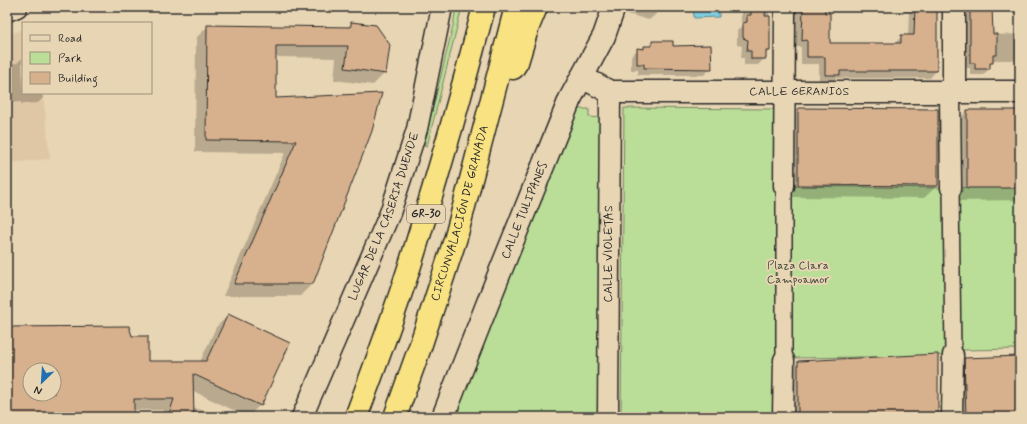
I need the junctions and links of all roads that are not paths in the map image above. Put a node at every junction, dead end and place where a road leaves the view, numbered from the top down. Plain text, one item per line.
1 (17, 7) edge
2 (442, 7) edge
3 (484, 7) edge
4 (516, 7) edge
5 (536, 7) edge
6 (614, 7) edge
7 (785, 7) edge
8 (954, 7) edge
9 (7, 11) edge
10 (582, 77) junction
11 (610, 92) junction
12 (1020, 92) edge
13 (784, 93) junction
14 (952, 93) junction
15 (491, 105) junction
16 (784, 186) joint
17 (951, 188) joint
18 (953, 355) joint
19 (784, 360) joint
20 (302, 417) edge
21 (356, 417) edge
22 (395, 417) edge
23 (443, 417) edge
24 (608, 417) edge
25 (784, 417) edge
26 (952, 417) edge

1 - 9 street
2 - 20 street, LUGAR DE LA CASERIA DUENDE
3 - 21 highway, GR-30
4 - 15 highway, CIRCUNVALACIÓN DE GRANADA / GR-30
5 - 15 highway
6 - 10 street, CALLE TULIPANES
7 - 13 street
8 - 14 street
10 - 11 street, CALLE GERANIOS
10 - 23 street, CALLE TULIPANES
11 - 13 street, CALLE GERANIOS
11 - 24 street, CALLE VIOLETAS
12 - 14 street, CALLE GERANIOS
13 - 14 street, CALLE GERANIOS
13 - 16 street
14 - 17 street
15 - 22 highway, CIRCUNVALACIÓN DE GRANADA / GR-30
16 - 19 street
17 - 18 street
18 - 26 street
19 - 25 street

